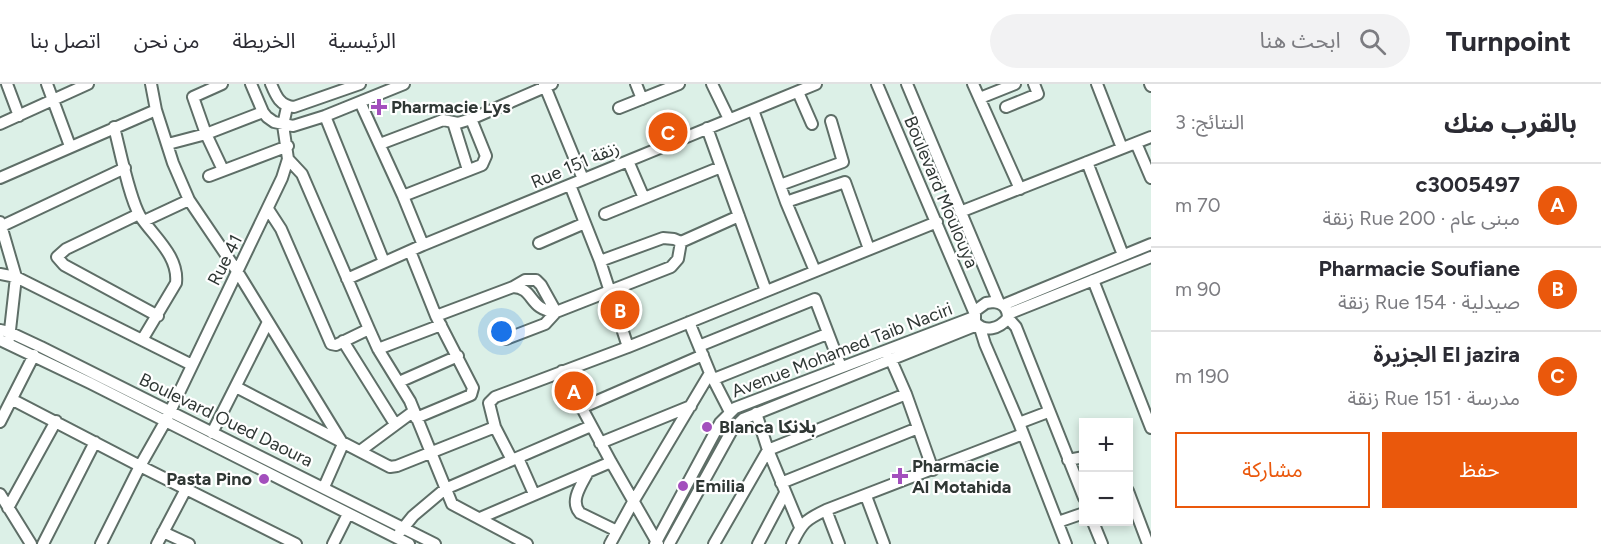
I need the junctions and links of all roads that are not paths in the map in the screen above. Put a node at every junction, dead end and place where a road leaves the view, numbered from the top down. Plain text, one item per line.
1 (7, 84) edge
2 (47, 84) edge
3 (88, 84) edge
4 (151, 84) edge
5 (222, 84) edge
6 (251, 84) edge
7 (271, 84) edge
8 (360, 84) edge
9 (404, 84) edge
10 (636, 84) edge
11 (679, 84) edge
12 (712, 84) edge
13 (877, 84) edge
14 (907, 84) edge
15 (973, 84) edge
16 (1015, 84) edge
17 (1034, 84) edge
18 (1097, 84) edge
19 (547, 85) edge
20 (812, 85) edge
21 (208, 87) edge
22 (798, 92) junction
23 (980, 98) junction
24 (642, 99) junction
25 (53, 100) junction
26 (360, 102) junction
27 (1006, 106) dead end
28 (287, 107) junction
29 (619, 108) dead end
30 (156, 110) junction
31 (753, 110) junction
32 (263, 112) junction
33 (19, 116) junction
34 (325, 116) junction
35 (471, 118) junction
36 (729, 119) junction
37 (831, 121) dead end
38 (453, 122) junction
39 (0, 124) edge
40 (812, 124) dead end
41 (283, 125) junction
42 (114, 127) junction
43 (708, 128) junction
44 (206, 134) junction
45 (1151, 137) edge
46 (1136, 143) junction
47 (168, 144) junction
48 (380, 144) junction
49 (70, 146) junction
50 (288, 146) junction
51 (1122, 148) junction
52 (288, 159) junction
53 (628, 161) junction
54 (843, 162) junction
55 (1087, 162) junction
56 (721, 167) junction
57 (125, 168) junction
58 (223, 170) junction
59 (468, 171) junction
60 (209, 176) dead end
61 (0, 178) edge
62 (1151, 178) edge
63 (583, 179) junction
64 (845, 182) junction
65 (570, 185) junction
66 (780, 185) junction
67 (1020, 189) junction
68 (404, 195) junction
69 (644, 198) junction
70 (189, 200) junction
71 (786, 202) junction
72 (268, 209) junction
73 (960, 212) junction
74 (605, 214) dead end
75 (739, 216) junction
76 (142, 218) junction
77 (937, 222) junction
78 (585, 223) junction
79 (1, 224) edge
80 (681, 242) junction
81 (539, 243) dead end
82 (1151, 244) edge
83 (423, 245) junction
84 (869, 249) junction
85 (410, 251) junction
86 (1123, 255) junction
87 (1150, 260) edge
88 (600, 261) junction
89 (384, 262) junction
90 (815, 271) junction
91 (237, 272) junction
92 (0, 274) edge
93 (16, 277) junction
94 (347, 279) junction
95 (1093, 280) junction
96 (766, 291) junction
97 (609, 293) junction
98 (1005, 310) junction
99 (556, 312) junction
100 (158, 316) junction
101 (438, 320) junction
102 (977, 321) junction
103 (268, 322) junction
104 (689, 322) junction
105 (369, 329) junction
106 (5, 331) edge
107 (827, 334) junction
108 (506, 339) dead end
109 (142, 340) junction
110 (343, 341) junction
111 (4, 342) edge
112 (628, 347) junction
113 (378, 349) junction
114 (701, 351) junction
115 (889, 354) junction
116 (34, 355) junction
117 (458, 356) junction
118 (192, 365) junction
119 (841, 367) junction
120 (562, 371) junction
121 (712, 376) junction
122 (399, 382) junction
123 (236, 387) junction
124 (906, 394) junction
125 (13, 400) junction
126 (691, 406) junction
127 (581, 408) junction
128 (170, 411) junction
129 (730, 412) junction
130 (1048, 412) junction
131 (756, 413) junction
132 (415, 414) junction
133 (56, 421) junction
134 (0, 422) edge
135 (165, 422) junction
136 (1018, 423) junction
137 (395, 424) junction
138 (591, 426) junction
139 (495, 427) junction
140 (918, 428) junction
141 (1151, 428) edge
142 (212, 433) junction
143 (1023, 434) junction
144 (95, 442) junction
145 (600, 442) junction
146 (343, 444) junction
147 (768, 450) junction
148 (360, 451) junction
149 (429, 453) junction
150 (1079, 458) edge
151 (515, 459) junction
152 (1068, 460) junction
153 (611, 462) junction
154 (140, 466) junction
155 (933, 470) junction
156 (588, 472) junction
157 (324, 487) junction
158 (783, 488) junction
159 (1079, 488) edge
160 (186, 489) junction
161 (445, 489) junction
162 (0, 494) edge
163 (534, 494) junction
164 (866, 496) junction
165 (633, 502) junction
166 (1133, 504) edge
167 (8, 508) junction
168 (826, 510) junction
169 (348, 514) junction
170 (1079, 514) edge
171 (480, 518) junction
172 (1058, 522) junction
173 (1095, 526) edge
174 (800, 527) junction
175 (403, 528) junction
176 (617, 531) junction
177 (163, 532) junction
178 (396, 537) junction
179 (282, 541) edge
180 (656, 543) edge
181 (31, 544) edge
182 (43, 544) edge
183 (101, 544) edge
184 (157, 544) edge
185 (189, 544) edge
186 (296, 544) edge
187 (333, 544) edge
188 (409, 544) edge
189 (435, 544) edge
190 (527, 544) edge
191 (610, 544) edge
192 (669, 544) edge
193 (714, 544) edge
194 (758, 544) edge
195 (792, 544) edge
196 (839, 544) edge
197 (884, 544) edge
198 (1066, 544) edge
199 (1102, 544) edge
200 (1148, 544) edge

1 - 33 street
2 - 25 street
3 - 25 street
4 - 30 street
5 - 21 street
6 - 32 street
7 - 28 street
8 - 28 street
9 - 26 street
10 - 24 street
11 - 24 street
12 - 36 street
13 - 77 street, Boulevard Moulouya
14 - 73 street, Boulevard Moulouya
15 - 23 street
16 - 23 street
17 - 27 street
18 - 51 street
19 - 35 street
19 - 63 street
20 - 22 street, Rue 151 زنقة
21 - 44 street
22 - 31 street, Rue 151 زنقة
22 - 40 street
23 - 67 street
24 - 29 street
25 - 33 street
25 - 49 street
26 - 34 street
26 - 48 street
28 - 41 street, Rue 41
30 - 42 street
30 - 47 street
31 - 36 street, Rue 151 زنقة
31 - 66 street
32 - 41 street
32 - 44 street
33 - 39 street
34 - 41 street
34 - 89 street
35 - 38 street
35 - 59 street
36 - 43 street, Rue 151 زنقة
37 - 54 street
38 - 48 street
38 - 59 street
41 - 50 street, Rue 41
42 - 49 street
42 - 57 street
43 - 53 street, Rue 151 زنقة
43 - 56 street
44 - 47 street
44 - 58 street
45 - 46 street
46 - 51 street
46 - 62 street
47 - 70 street
48 - 68 street
49 - 61 street
50 - 52 street, Rue 41
50 - 58 street
51 - 55 street
52 - 72 street, Rue 41
52 - 94 street
53 - 63 street, Rue 151 زنقة
53 - 69 street
54 - 64 street
54 - 66 street
55 - 67 street
55 - 86 street
56 - 69 street
56 - 75 street
57 - 76 street
57 - 79 street
58 - 60 street
59 - 68 street
63 - 65 street, Rue 151 زنقة
64 - 71 street
64 - 84 street
65 - 78 street
65 - 83 street, Rue 151 زنقة
66 - 71 street
67 - 73 street
68 - 83 street
69 - 74 street
70 - 76 street
70 - 91 street
71 - 90 street
72 - 91 street, Rue 41
72 - 110 street
73 - 98 street, Boulevard Moulouya
75 - 80 street
75 - 96 street
76 - 100 street
76 - 100 street
77 - 84 street
77 - 102 street, Boulevard Moulouya
78 - 81 street
78 - 88 street
79 - 93 street
80 - 88 street
80 - 97 street
82 - 86 street
83 - 85 street, Rue 151 زنقة
84 - 90 street
85 - 89 street, Rue 151 زنقة
85 - 101 street
86 - 98 street
87 - 95 street
88 - 97 street
89 - 94 street, Rue 151 زنقة
90 - 96 street
91 - 103 street
91 - 118 street, Rue 41
92 - 93 street
93 - 106 street
93 - 109 street
94 - 105 street
95 - 98 street
95 - 141 street
96 - 104 street
97 - 99 street
97 - 112 street
98 - 102 street
98 - 102 street
98 - 130 street, Boulevard Moulouya
99 - 101 street
99 - 108 street
100 - 109 street
101 - 113 street
101 - 117 street
102 - 115 street, Avenue Mohamed Taib Naciri
102 - 136 street, Boulevard Moulouya
103 - 123 street
103 - 146 street
104 - 112 street
104 - 114 street
105 - 110 street
105 - 113 street
106 - 111 street
106 - 128 street, Boulevard Oued Daoura
107 - 114 street
107 - 119 street
107 - 121 street
109 - 118 street
110 - 137 street
111 - 116 street, Boulevard Oued Daoura
112 - 120 street
113 - 122 street
114 - 121 street
114 - 127 street
115 - 119 street, Avenue Mohamed Taib Naciri
115 - 124 street
115 - 131 street, Avenue Mohamed Taib Naciri
116 - 125 street
116 - 135 street, Boulevard Oued Daoura
117 - 122 street
117 - 132 street
118 - 128 street, Rue 41
119 - 129 street, Avenue Mohamed Taib Naciri
120 - 127 street
120 - 139 street
121 - 126 street
121 - 129 street
122 - 132 street
123 - 142 street
123 - 146 street
124 - 140 street
124 - 147 street
125 - 133 street
125 - 134 street
126 - 145 street
126 - 165 street
127 - 138 street
128 - 135 street, Rue 41
128 - 142 street, Boulevard Oued Daoura
129 - 180 street, Avenue Mohamed Taib Naciri
130 - 136 street
130 - 152 street, Boulevard Moulouya
131 - 147 street
131 - 192 street, Avenue Mohamed Taib Naciri
132 - 137 street
132 - 149 street
133 - 144 street
133 - 167 street
135 - 154 street, Rue 41
135 - 169 street, Boulevard Oued Daoura
136 - 143 street, Boulevard Moulouya
137 - 148 street
138 - 145 street
138 - 151 street
139 - 149 street
139 - 151 street
140 - 155 street
140 - 158 street
142 - 157 street, Boulevard Oued Daoura
143 - 155 street
143 - 172 street, Boulevard Moulouya
144 - 154 street
144 - 182 street
145 - 153 street
146 - 148 street
146 - 157 street
147 - 158 street
147 - 193 street
148 - 149 street
149 - 161 street
150 - 152 street
151 - 161 street
151 - 163 street
152 - 159 street, Boulevard Moulouya
153 - 156 street
153 - 165 street
154 - 160 street
154 - 183 street, Rue 41
155 - 164 street
156 - 163 street
156 - 176 street
157 - 175 street, Boulevard Oued Daoura
158 - 174 street
158 - 194 street
160 - 177 street
160 - 179 street
161 - 171 street
161 - 175 street
162 - 167 street
163 - 171 street
164 - 168 street
164 - 197 street
165 - 176 street
165 - 180 street
166 - 200 street
167 - 181 street
168 - 174 street
168 - 196 street
169 - 178 street, Boulevard Oued Daoura
169 - 187 street
170 - 172 street
171 - 190 street
172 - 198 street, Boulevard Moulouya
173 - 199 street
174 - 195 street
175 - 178 street
175 - 189 street, Boulevard Oued Daoura
176 - 191 street
177 - 184 street
177 - 185 street
178 - 188 street, Boulevard Oued Daoura
179 - 186 street

